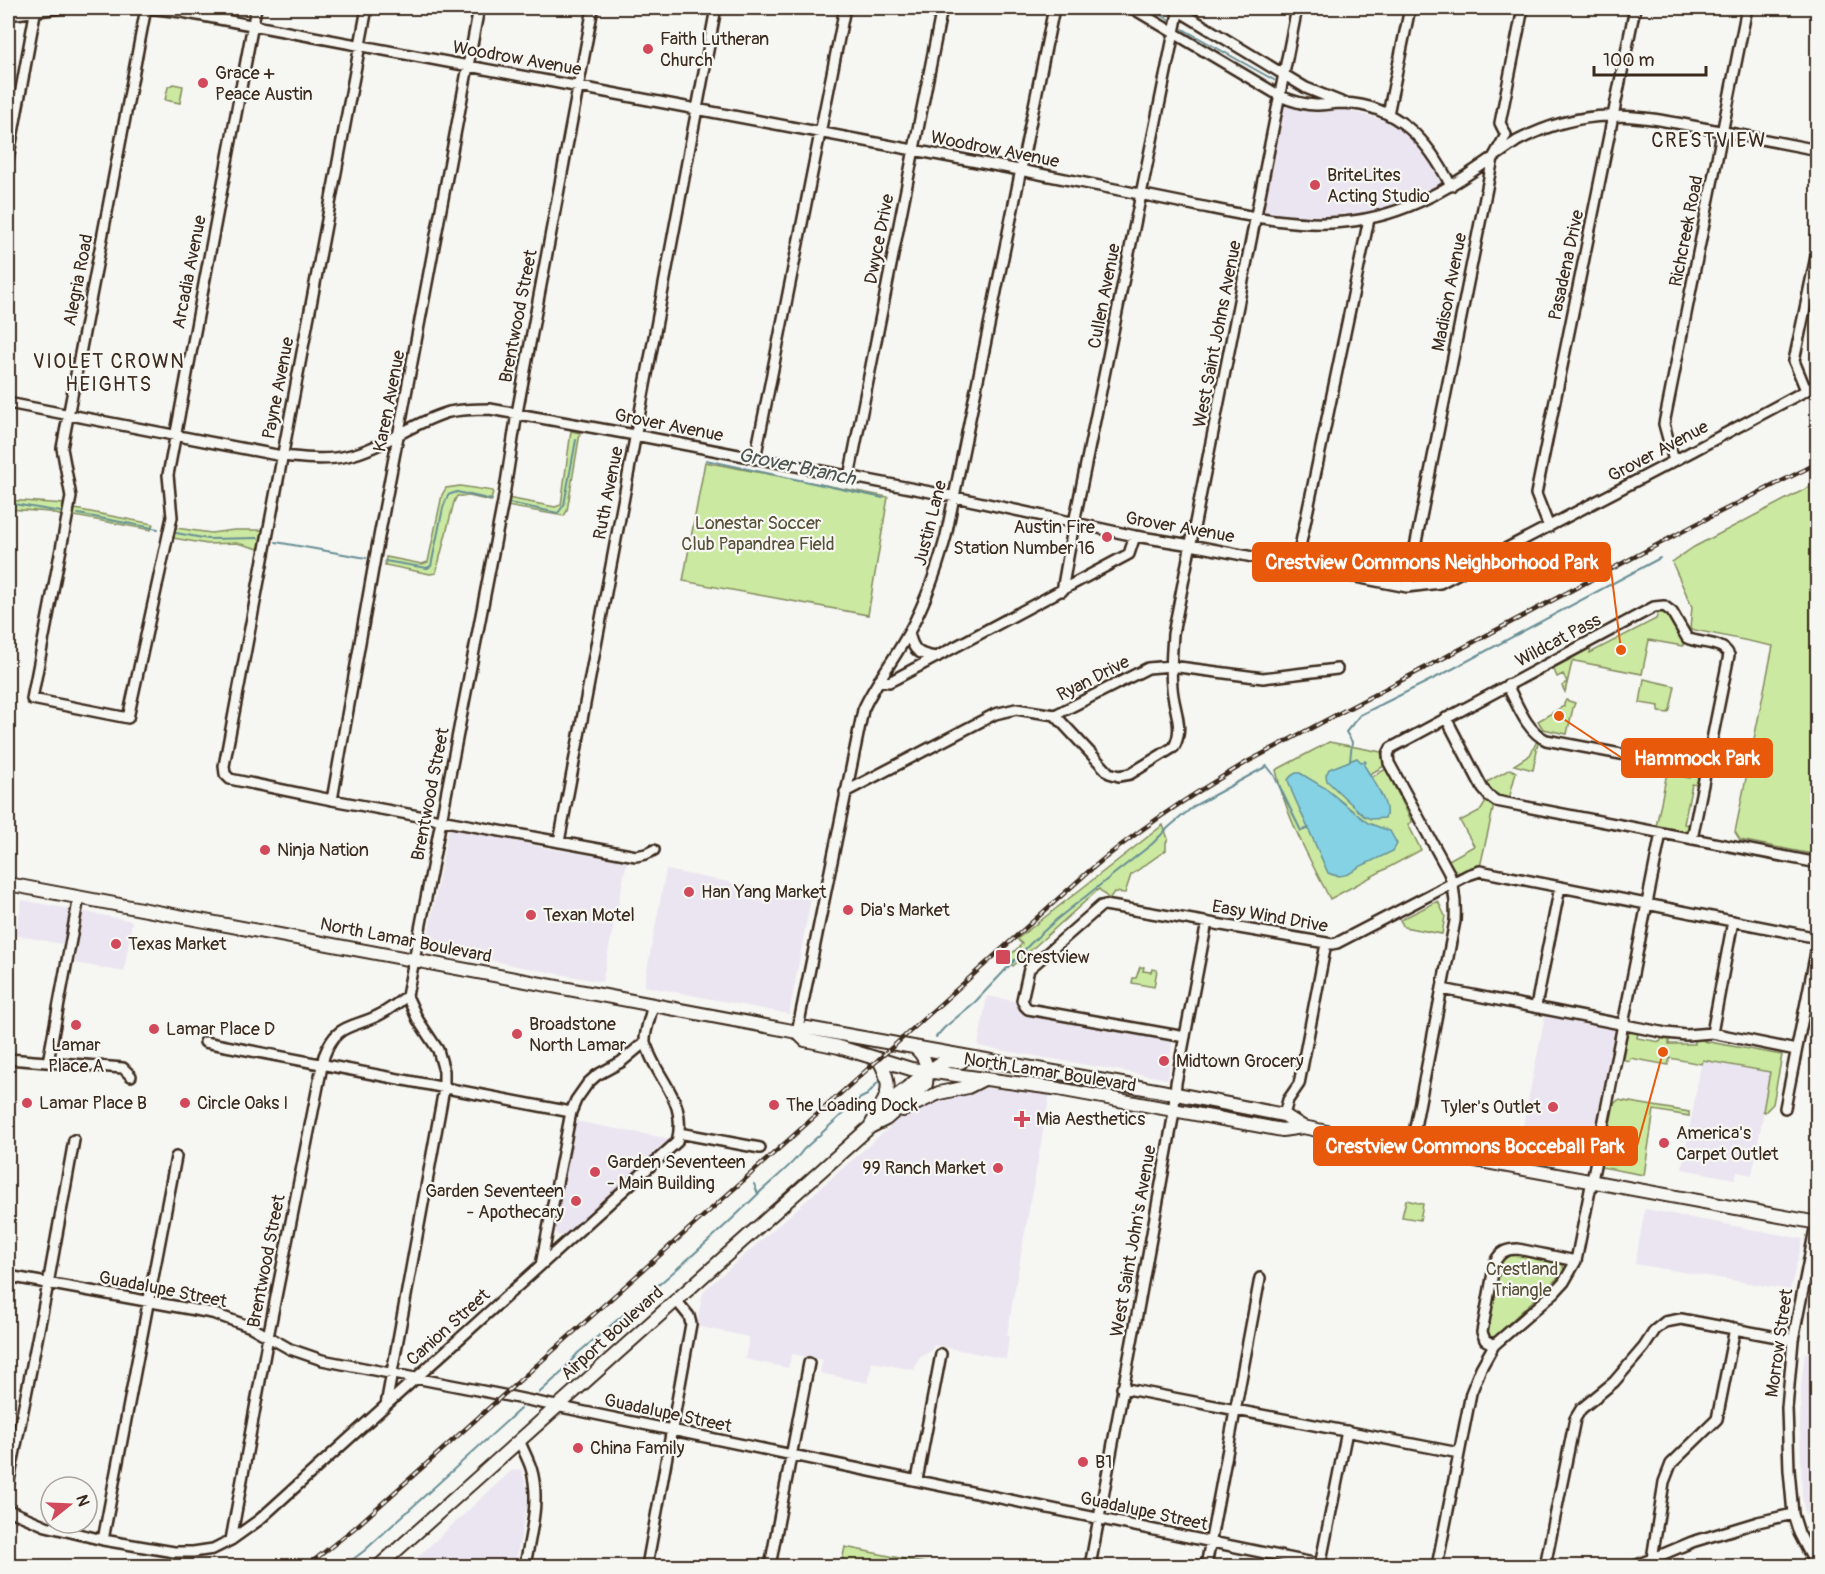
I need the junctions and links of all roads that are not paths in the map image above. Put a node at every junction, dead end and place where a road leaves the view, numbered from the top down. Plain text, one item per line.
1 (61, 8) edge
2 (146, 8) edge
3 (256, 8) edge
4 (367, 8) edge
5 (479, 8) edge
6 (593, 8) edge
7 (716, 8) edge
8 (845, 8) edge
9 (942, 8) edge
10 (1054, 8) edge
11 (1132, 8) edge
12 (1177, 8) edge
13 (1298, 8) edge
14 (1410, 8) edge
15 (1523, 8) edge
16 (1635, 8) edge
17 (1747, 8) edge
18 (36, 9) edge
19 (8, 15) edge
20 (253, 25) junction
21 (1173, 33) junction
22 (360, 46) junction
23 (468, 66) junction
24 (1284, 75) junction
25 (579, 87) junction
26 (1280, 96) junction
27 (1343, 103) junction
28 (697, 109) junction
29 (1388, 114) junction
30 (1614, 115) junction
31 (1722, 132) junction
32 (820, 133) junction
33 (914, 150) junction
34 (1818, 150) edge
35 (1493, 158) junction
36 (8, 160) edge
37 (1021, 170) junction
38 (1451, 186) junction
39 (1141, 194) junction
40 (1257, 217) junction
41 (1369, 219) junction
42 (1818, 247) edge
43 (1818, 384) edge
44 (1806, 390) junction
45 (8, 403) edge
46 (517, 413) junction
47 (69, 414) junction
48 (175, 435) junction
49 (399, 435) junction
50 (635, 435) junction
51 (282, 456) junction
52 (755, 459) junction
53 (1674, 461) junction
54 (849, 477) junction
55 (954, 497) junction
56 (1074, 523) junction
57 (1549, 526) junction
58 (1135, 536) junction
59 (1191, 545) junction
60 (1296, 566) junction
61 (1407, 587) junction
62 (1062, 591) junction
63 (909, 633) junction
64 (937, 657) junction
65 (1171, 666) junction
66 (1337, 669) dead end
67 (879, 680) junction
68 (1508, 685) junction
69 (1055, 715) junction
70 (128, 718) joint
71 (1446, 718) junction
72 (1706, 770) junction
73 (845, 792) junction
74 (332, 800) junction
75 (441, 820) junction
76 (1661, 833) junction
77 (1692, 839) junction
78 (559, 842) junction
79 (654, 850) dead end
80 (1818, 863) edge
81 (1453, 883) junction
82 (8, 884) edge
83 (1560, 887) junction
84 (79, 897) junction
85 (1647, 904) junction
86 (1734, 921) junction
87 (1207, 922) junction
88 (1818, 940) edge
89 (1326, 944) junction
90 (415, 960) junction
91 (1442, 989) junction
92 (407, 996) junction
93 (653, 1005) junction
94 (1536, 1006) junction
95 (1624, 1023) junction
96 (797, 1032) junction
97 (1712, 1033) junction
98 (1185, 1037) junction
99 (645, 1041) junction
100 (205, 1042) dead end
101 (914, 1047) junction
102 (1796, 1050) junction
103 (970, 1057) junction
104 (8, 1059) edge
105 (879, 1060) junction
106 (48, 1062) junction
107 (322, 1065) junction
108 (927, 1072) junction
109 (131, 1077) dead end
110 (983, 1080) junction
111 (444, 1089) junction
112 (1175, 1094) junction
113 (1785, 1108) dead end
114 (1173, 1111) junction
115 (571, 1112) junction
116 (883, 1114) junction
117 (1284, 1115) junction
118 (1303, 1127) junction
119 (679, 1132) junction
120 (74, 1140) dead end
121 (760, 1148) dead end
122 (1411, 1148) junction
123 (176, 1157) dead end
124 (1592, 1181) junction
125 (1817, 1221) edge
126 (1576, 1261) junction
127 (542, 1265) junction
128 (8, 1276) edge
129 (1260, 1278) dead end
130 (48, 1284) junction
131 (676, 1300) junction
132 (148, 1302) junction
133 (1735, 1328) junction
134 (268, 1336) junction
135 (1793, 1340) junction
136 (1494, 1345) junction
137 (941, 1354) dead end
138 (809, 1363) dead end
139 (392, 1373) junction
140 (416, 1378) junction
141 (924, 1380) dead end
142 (936, 1382) junction
143 (1122, 1388) junction
144 (386, 1405) junction
145 (557, 1407) junction
146 (1236, 1409) junction
147 (672, 1431) junction
148 (1347, 1431) junction
149 (520, 1442) junction
150 (1459, 1453) junction
151 (790, 1455) junction
152 (917, 1480) junction
153 (8, 1486) edge
154 (8, 1510) edge
155 (1793, 1514) junction
156 (1099, 1518) junction
157 (103, 1540) junction
158 (231, 1540) junction
159 (1210, 1542) junction
160 (1653, 1563) edge
161 (379, 1566) edge
162 (525, 1566) edge
163 (647, 1566) edge
164 (770, 1566) edge
165 (1090, 1566) edge
166 (1206, 1566) edge
167 (1323, 1566) edge
168 (1437, 1566) edge
169 (1545, 1566) edge
170 (1635, 1566) edge
171 (1816, 1566) edge

1 - 18 street
2 - 20 street, Woodrow Avenue
2 - 47 street, Alegria Road
3 - 20 street, Arcadia Avenue
4 - 22 street, Payne Avenue
5 - 23 street, Karen Avenue
6 - 25 street, Brentwood Street
7 - 28 street, Ruth Avenue
8 - 32 street
9 - 33 street, Dwyce Drive
10 - 37 street, Justin Lane
11 - 21 street
12 - 21 street, Cullen Avenue
12 - 24 street
13 - 24 street, West Saint Johns Avenue
14 - 29 street
15 - 35 street, Madison Avenue
16 - 30 street, Pasadena Drive
17 - 31 street, Richcreek Road
18 - 19 street
18 - 36 street
20 - 22 street, Woodrow Avenue
20 - 48 street, Arcadia Avenue
21 - 26 street
21 - 39 street, Cullen Avenue
22 - 23 street, Woodrow Avenue
22 - 51 street, Payne Avenue
23 - 25 street, Woodrow Avenue
23 - 49 street, Karen Avenue
24 - 26 street, West Saint Johns Avenue
24 - 27 street
25 - 28 street, Woodrow Avenue
25 - 46 street, Brentwood Street
26 - 27 street
26 - 40 street, West Saint Johns Avenue
27 - 29 street
28 - 32 street, Woodrow Avenue
28 - 50 street, Ruth Avenue
29 - 38 street
30 - 31 street, Woodrow Avenue
30 - 35 street, Woodrow Avenue
30 - 57 street, Pasadena Drive
31 - 34 street, Woodrow Avenue
31 - 53 street, Richcreek Road
32 - 33 street, Woodrow Avenue
32 - 52 street
33 - 37 street, Woodrow Avenue
33 - 54 street, Dwyce Drive
35 - 38 street, Woodrow Avenue
35 - 61 street, Madison Avenue
37 - 39 street, Woodrow Avenue
37 - 55 street, Justin Lane
38 - 41 street, Woodrow Avenue
39 - 40 street, Woodrow Avenue
39 - 56 street, Cullen Avenue
40 - 41 street, Woodrow Avenue
40 - 59 street, West Saint Johns Avenue
41 - 60 street
42 - 44 street
43 - 44 street, Grover Avenue
44 - 53 street, Grover Avenue
45 - 47 street, Grover Avenue
46 - 49 street, Grover Avenue
46 - 50 street, Grover Avenue
46 - 75 street, Brentwood Street
47 - 48 street, Grover Avenue
47 - 70 street, Alegria Road
48 - 51 street, Grover Avenue
48 - 70 street, Arcadia Avenue
49 - 51 street, Grover Avenue
49 - 74 street, Karen Avenue
50 - 52 street, Grover Avenue
50 - 78 street, Ruth Avenue
51 - 74 street, Payne Avenue
52 - 54 street, Grover Avenue
53 - 57 street, Grover Avenue
54 - 55 street, Grover Avenue
55 - 56 street, Grover Avenue
55 - 63 street, Justin Lane
56 - 58 street, Grover Avenue
56 - 62 street, Cullen Avenue
57 - 61 street, Grover Avenue
58 - 59 street, Grover Avenue
58 - 62 street
59 - 60 street, Grover Avenue
59 - 65 street, West Saint Johns Avenue
60 - 61 street, Grover Avenue
62 - 64 street
63 - 64 street
63 - 67 street, Justin Lane
64 - 67 street
65 - 66 street, Ryan Drive
65 - 69 street, Ryan Drive
65 - 69 street, West Saint Johns Avenue
67 - 73 street, Justin Lane
68 - 71 street, Wildcat Pass
68 - 72 street
68 - 72 street, Wildcat Pass
69 - 73 street, Ryan Drive
71 - 76 street
71 - 81 street, Wildcat Pass
72 - 77 street, Wildcat Pass
73 - 96 street, Justin Lane
74 - 75 street
75 - 78 street
75 - 90 street, Brentwood Street
76 - 77 street
76 - 85 street
77 - 80 street
78 - 79 street
81 - 83 street, Easy Wind Drive
81 - 89 street, Easy Wind Drive
81 - 91 street
82 - 84 main road, North Lamar Boulevard
83 - 85 street, Easy Wind Drive
83 - 94 street
84 - 90 main road, North Lamar Boulevard
84 - 106 street
85 - 86 street, Easy Wind Drive
85 - 95 street
86 - 88 street, Easy Wind Drive
86 - 97 street
87 - 89 street, Easy Wind Drive
87 - 98 street, West Saint John's Avenue
87 - 98 street, Easy Wind Drive
88 - 102 street
89 - 117 street
90 - 92 street, Brentwood Street
90 - 93 main road, North Lamar Boulevard
91 - 94 street
91 - 122 street
92 - 107 street, Brentwood Street
92 - 111 street
93 - 96 main road, North Lamar Boulevard
93 - 99 street
94 - 95 street
95 - 97 street
95 - 124 street
96 - 101 main road, North Lamar Boulevard
96 - 105 main road, North Lamar Boulevard
97 - 102 street
98 - 112 street, West Saint John's Avenue
99 - 115 street
99 - 119 street
100 - 107 street
101 - 103 main road, North Lamar Boulevard
101 - 108 main road
102 - 113 street
103 - 108 main road
103 - 112 main road, North Lamar Boulevard
104 - 106 street
105 - 108 main road, North Lamar Boulevard
105 - 116 main road
106 - 109 street
107 - 111 street
107 - 134 street, Brentwood Street
108 - 110 main road, North Lamar Boulevard
108 - 116 main road, Airport Boulevard
110 - 114 main road, North Lamar Boulevard
110 - 116 main road
111 - 115 street
111 - 139 street
112 - 114 street, West Saint John's Avenue
112 - 117 main road, North Lamar Boulevard
114 - 118 main road, North Lamar Boulevard
114 - 143 street, West Saint John's Avenue
115 - 127 street
116 - 131 main road, Airport Boulevard
117 - 118 main road, North Lamar Boulevard
118 - 122 main road, North Lamar Boulevard
119 - 121 street
119 - 127 street, Canion Street
120 - 130 street
122 - 124 main road, North Lamar Boulevard
123 - 132 street
124 - 125 main road, North Lamar Boulevard
124 - 126 street
125 - 135 street, Morrow Street
126 - 136 street
126 - 136 street
127 - 140 street, Canion Street
128 - 130 street, Guadalupe Street
129 - 146 street
130 - 132 street, Guadalupe Street
130 - 153 street
131 - 145 main road, Airport Boulevard
131 - 147 street
132 - 134 street, Guadalupe Street
132 - 157 street
133 - 135 street
133 - 160 street
133 - 169 street
134 - 139 street, Guadalupe Street
134 - 158 street, Brentwood Street
135 - 155 street, Morrow Street
136 - 150 street
137 - 142 street
138 - 151 street
139 - 140 street, Guadalupe Street
139 - 144 street
140 - 144 street, Canion Street
140 - 145 street, Guadalupe Street
141 - 142 street
142 - 152 street
143 - 146 street
143 - 156 street, West Saint John's Avenue
144 - 158 street, Canion Street
145 - 147 street, Guadalupe Street
145 - 149 main road, Airport Boulevard
146 - 148 street
146 - 159 street
147 - 151 street, Guadalupe Street
147 - 163 street
148 - 150 street
148 - 167 street
149 - 161 main road, Airport Boulevard
149 - 162 street
150 - 168 street
151 - 152 street, Guadalupe Street
151 - 164 street
152 - 156 street, Guadalupe Street
154 - 157 street, Canion Street
155 - 160 street
155 - 171 street
156 - 159 street, Guadalupe Street
156 - 165 street, West Saint John's Avenue
157 - 158 street, Canion Street
159 - 166 street
159 - 167 street, Guadalupe Street
160 - 170 street

